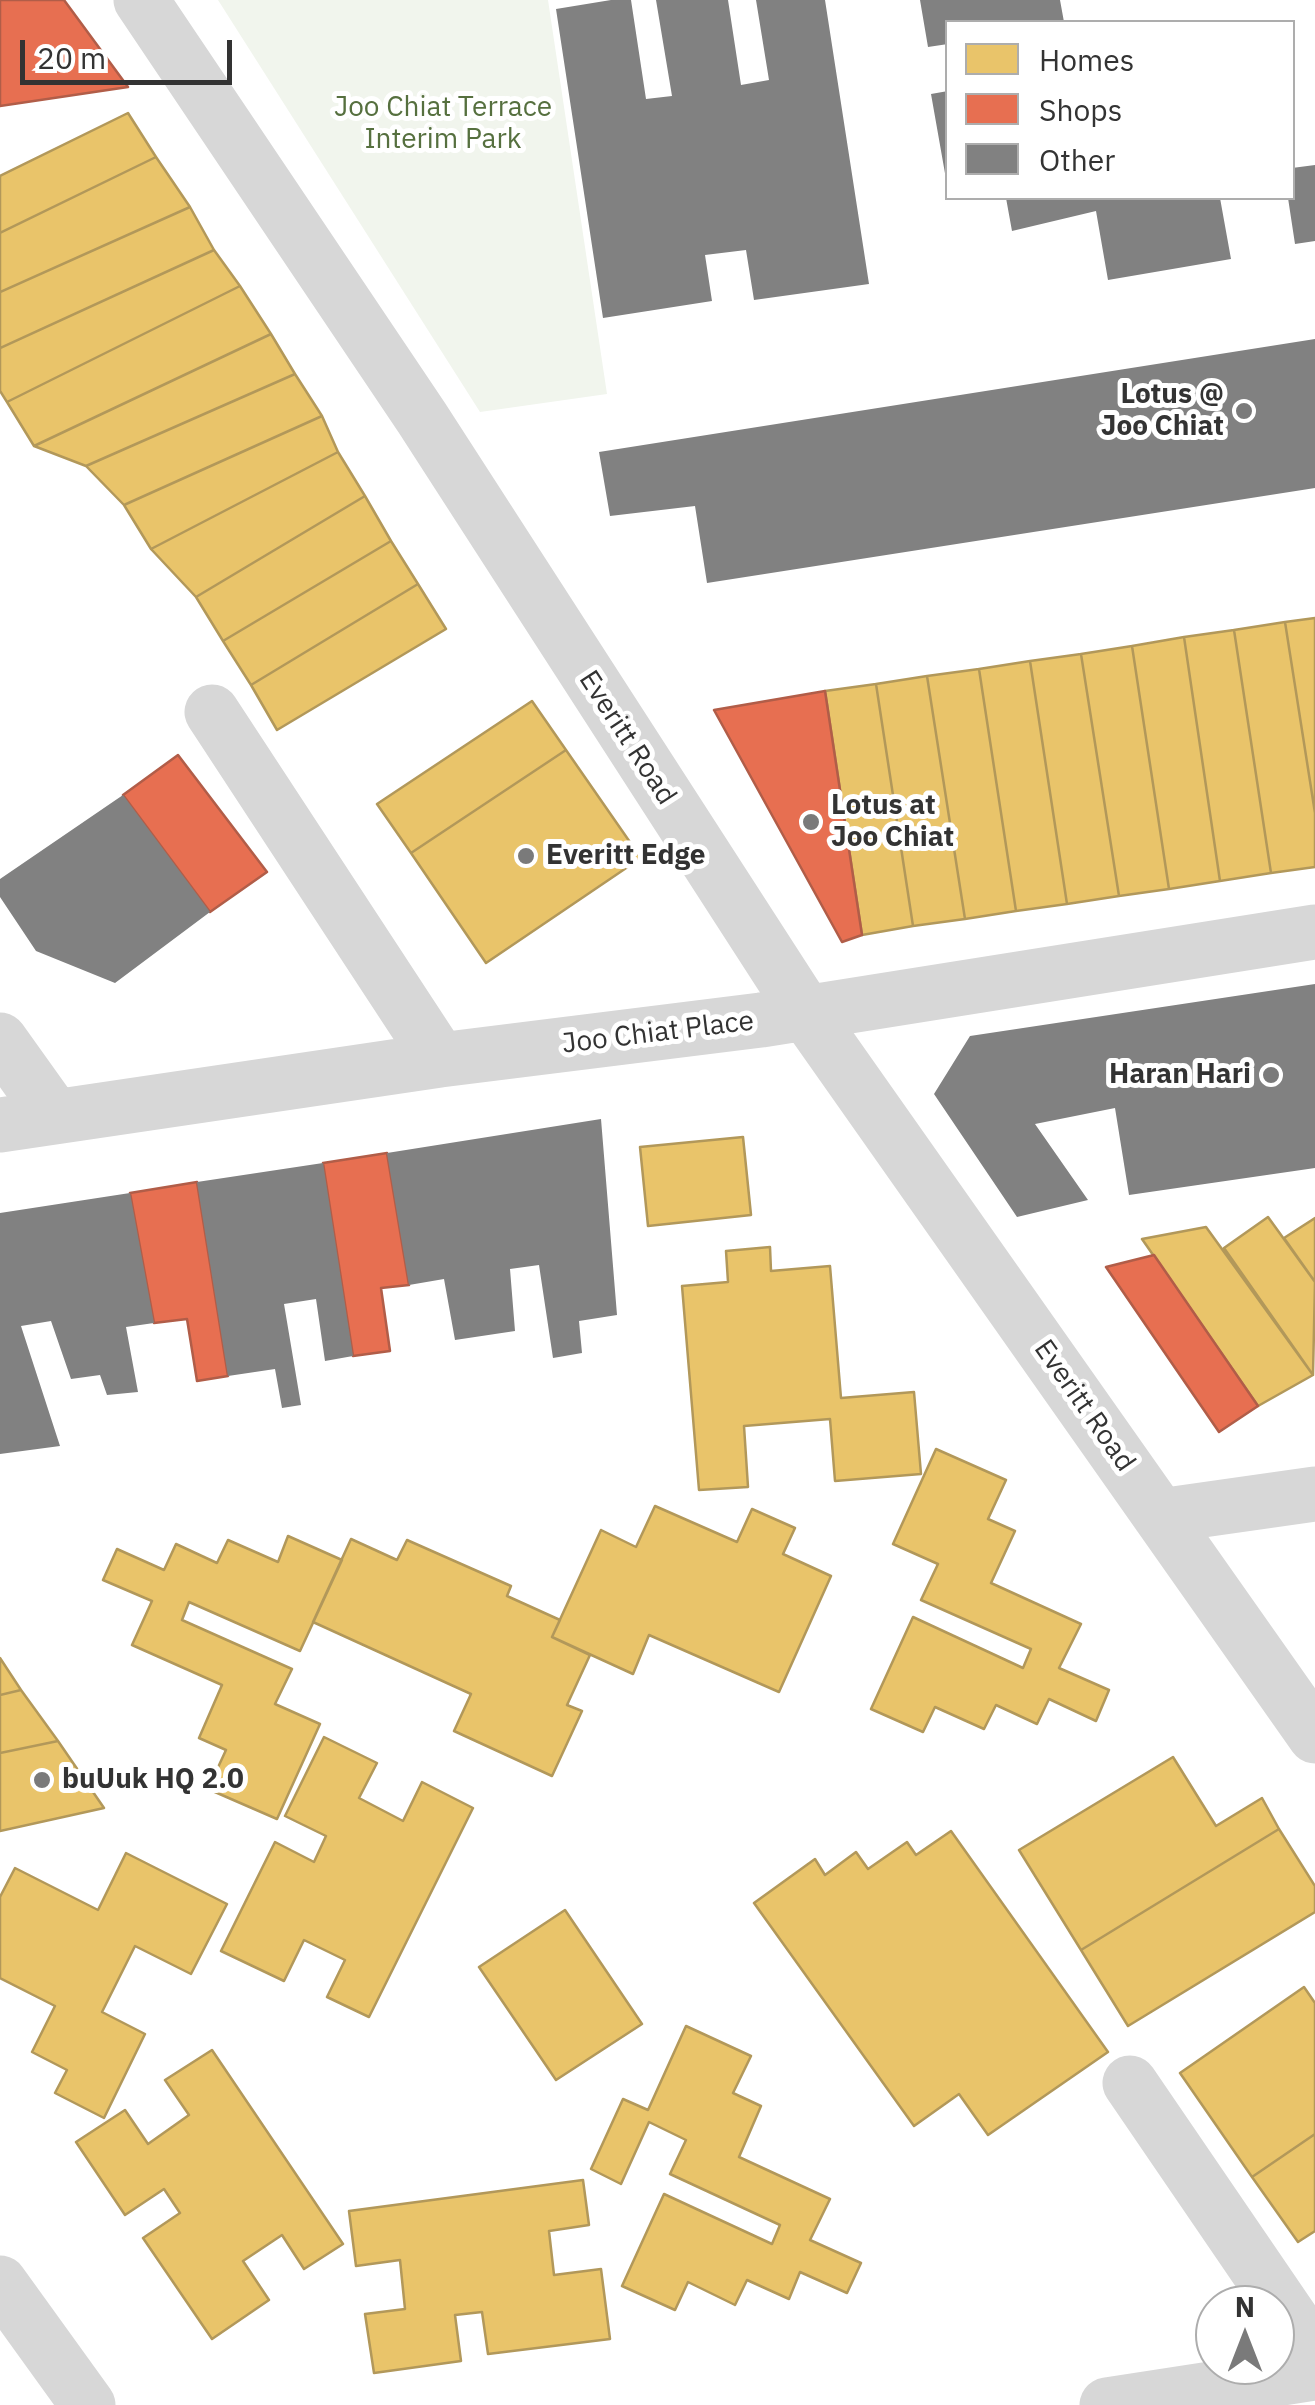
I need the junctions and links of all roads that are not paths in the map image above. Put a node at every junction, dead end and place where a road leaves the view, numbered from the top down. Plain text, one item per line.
1 (141, 0) edge
2 (212, 712) dead end
3 (1315, 932) edge
4 (806, 1013) junction
5 (0, 1040) edge
6 (440, 1060) junction
7 (56, 1117) junction
8 (0, 1125) edge
9 (1315, 1494) edge
10 (1160, 1516) junction
11 (1315, 1736) edge
12 (1130, 2082) dead end
13 (0, 2283) edge
14 (1315, 2354) edge
15 (1315, 2373) edge
16 (88, 2405) edge
17 (1107, 2405) edge

1 - 4 street, Everitt Road
2 - 6 street
3 - 4 street, Joo Chiat Place
4 - 6 street, Joo Chiat Place
4 - 10 street, Everitt Road
5 - 7 street
6 - 7 street, Joo Chiat Place
7 - 8 street, Joo Chiat Place
9 - 10 street
10 - 11 street, Everitt Road
12 - 14 street
13 - 16 street
15 - 17 street

